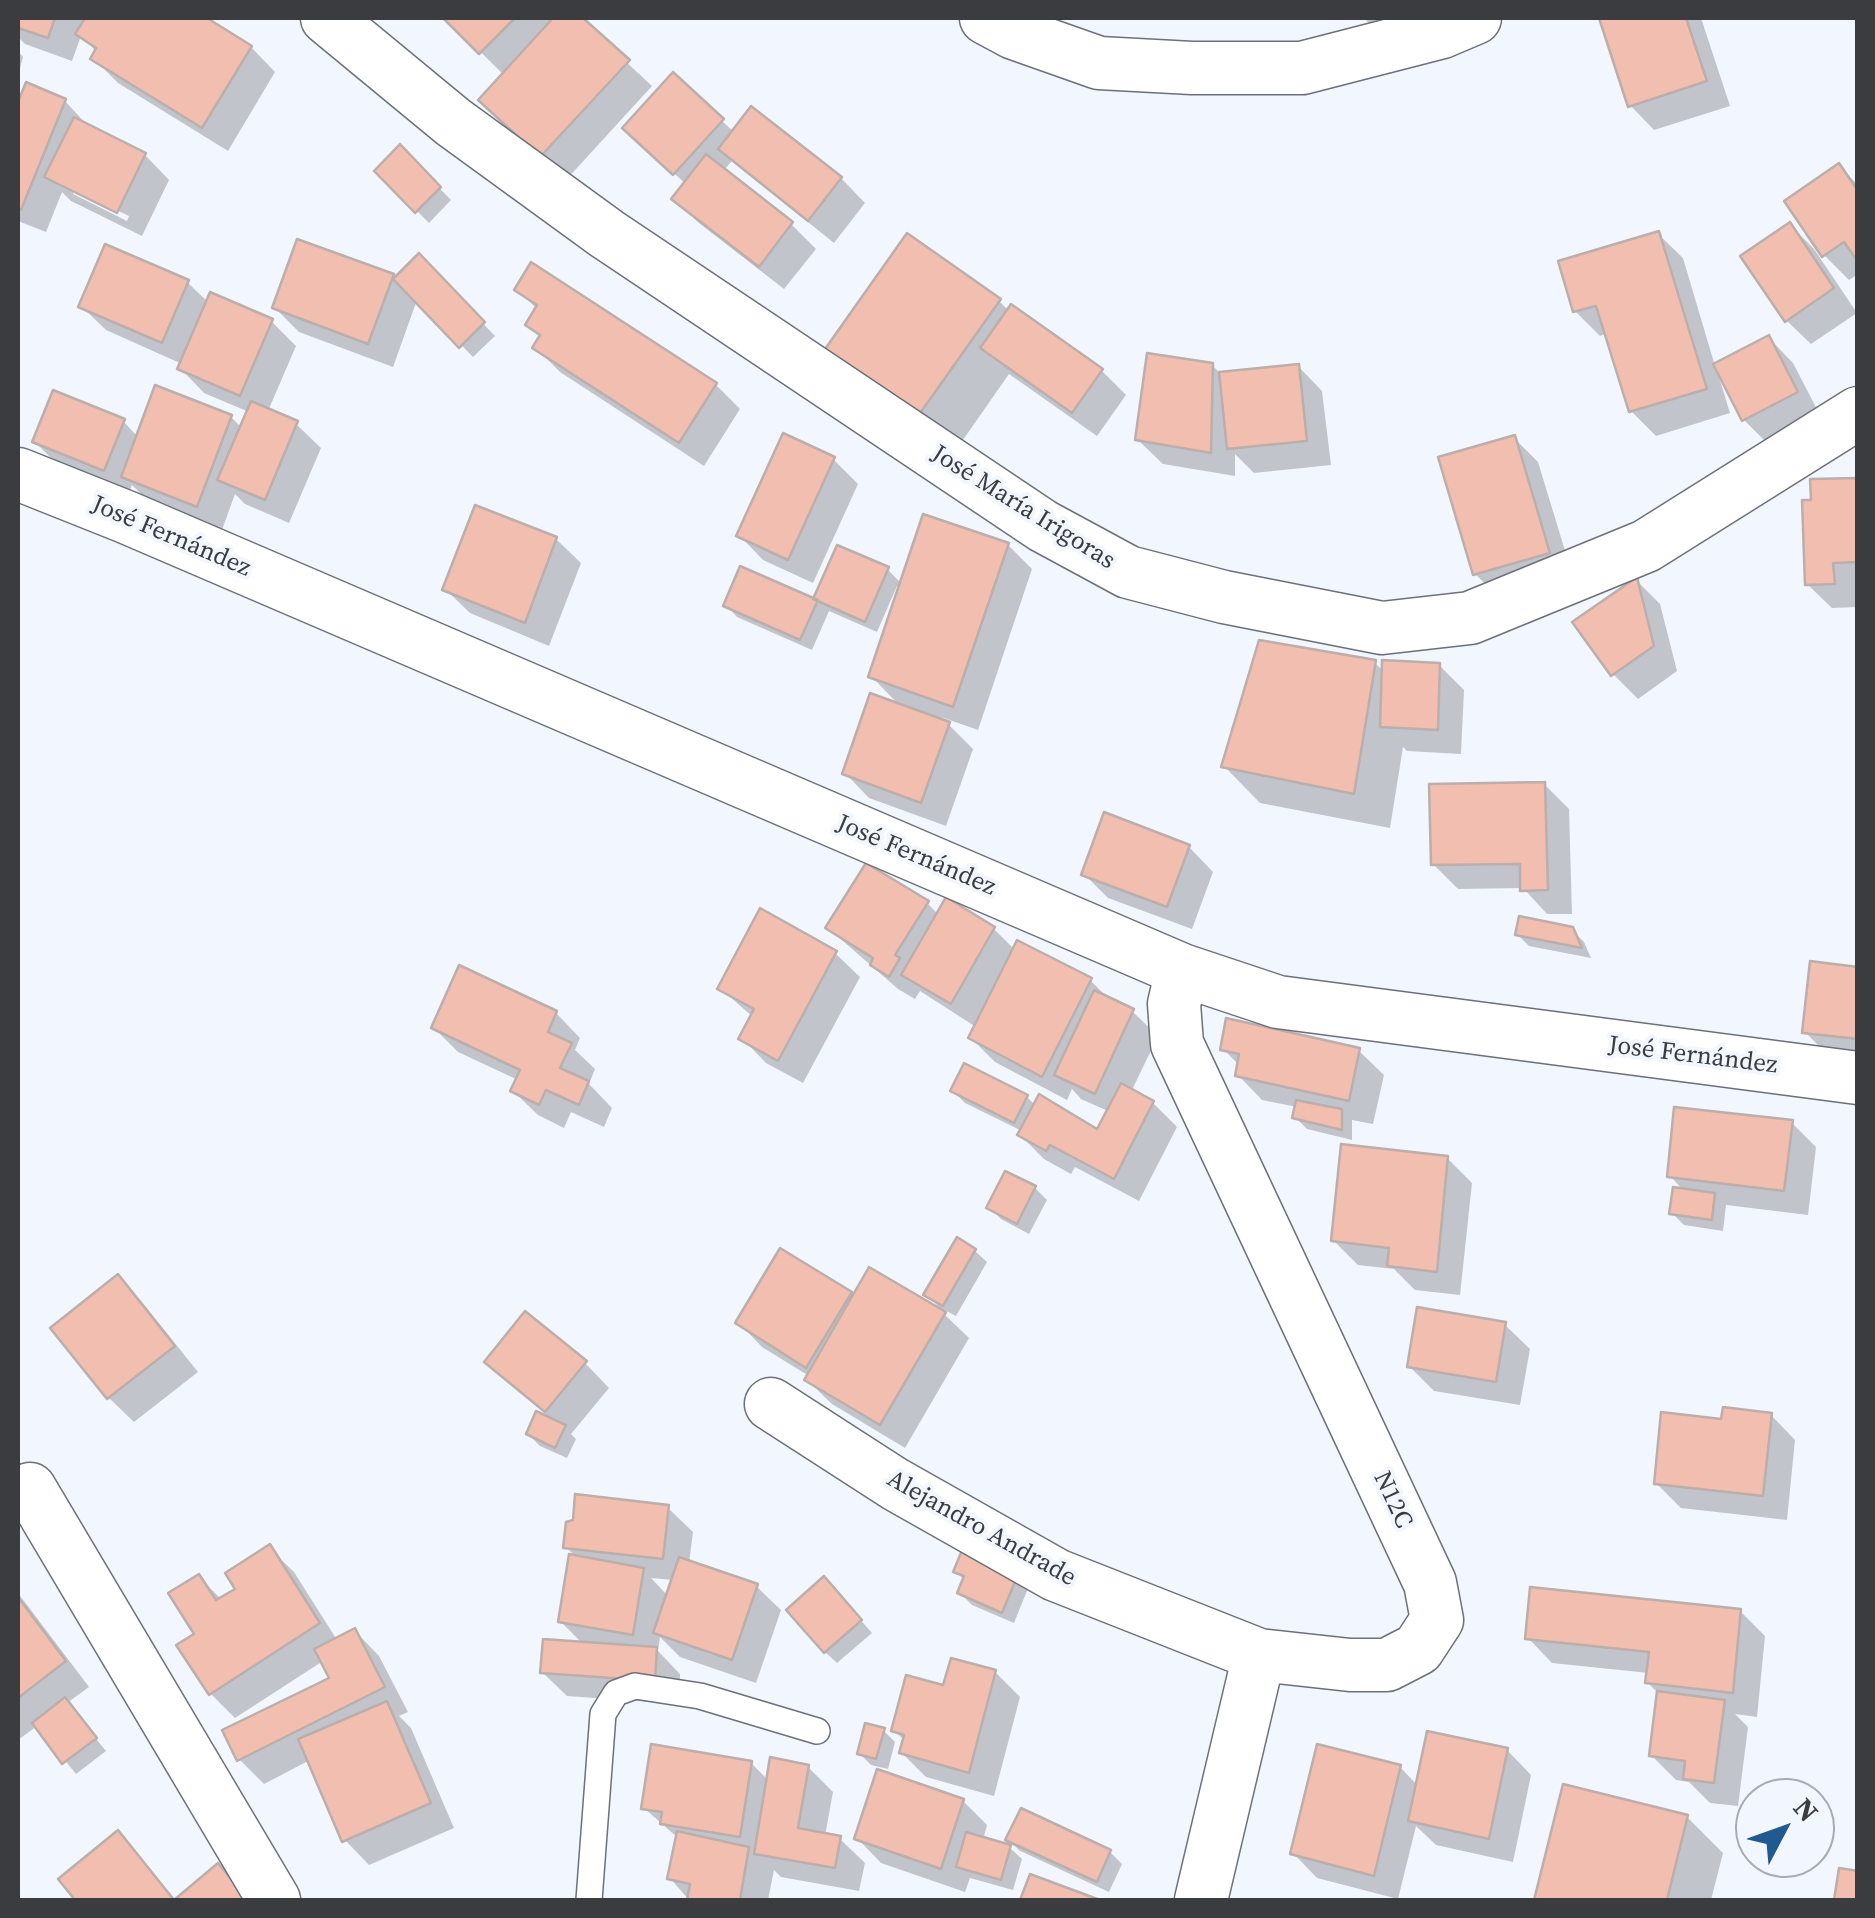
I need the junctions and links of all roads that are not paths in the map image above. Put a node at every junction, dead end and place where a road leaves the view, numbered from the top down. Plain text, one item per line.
1 (327, 18) edge
2 (986, 18) edge
3 (1475, 18) edge
4 (1858, 412) edge
5 (18, 474) edge
6 (1182, 970) junction
7 (1858, 1078) edge
8 (770, 1404) dead end
9 (30, 1489) dead end
10 (1259, 1654) junction
11 (817, 1731) dead end
12 (274, 1900) edge
13 (589, 1900) edge
14 (1201, 1900) edge

1 - 4 street, José María Irigoras
2 - 3 street
5 - 6 street, José Fernández
6 - 7 street, José Fernández
6 - 10 street, N12C
8 - 10 street, Alejandro Andrade
9 - 12 street
10 - 14 street
11 - 13 lane

